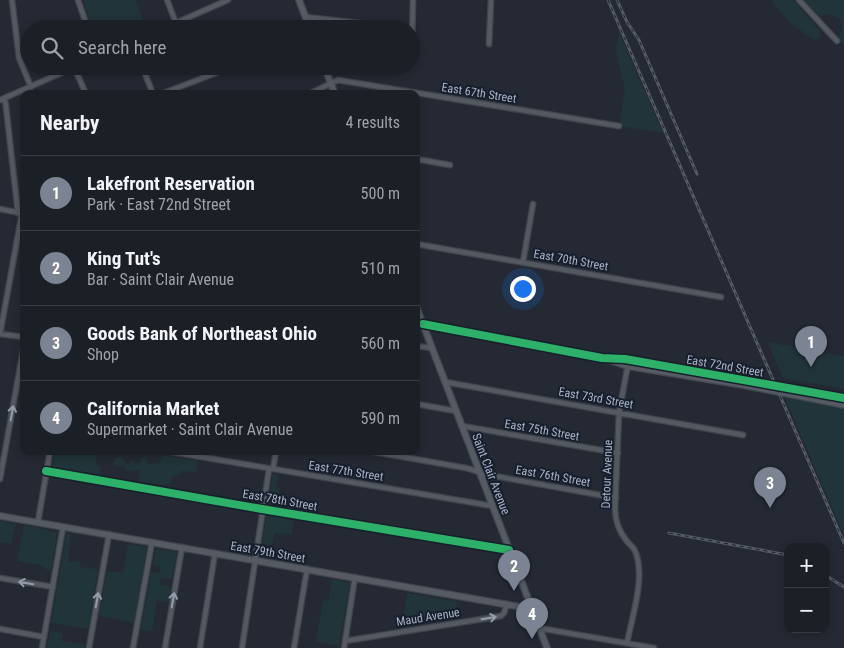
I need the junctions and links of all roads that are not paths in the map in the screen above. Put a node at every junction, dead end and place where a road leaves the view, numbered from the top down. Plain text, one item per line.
1 (12, 0) edge
2 (78, 0) edge
3 (167, 0) edge
4 (228, 0) edge
5 (299, 0) edge
6 (413, 0) edge
7 (491, 0) edge
8 (799, 0) edge
9 (305, 17) junction
10 (85, 20) edge
11 (175, 20) edge
12 (183, 20) edge
13 (306, 20) edge
14 (332, 20) edge
15 (412, 20) edge
16 (837, 41) dead end
17 (489, 44) dead end
18 (20, 62) edge
19 (26, 75) edge
20 (57, 75) edge
21 (78, 75) edge
22 (146, 75) edge
23 (211, 75) edge
24 (327, 75) edge
25 (330, 83) junction
26 (31, 87) junction
27 (24, 90) edge
28 (84, 90) edge
29 (151, 90) edge
30 (171, 90) edge
31 (317, 90) edge
32 (333, 90) edge
33 (403, 90) edge
34 (20, 92) edge
35 (420, 93) edge
36 (2, 99) edge
37 (619, 126) dead end
38 (420, 160) edge
39 (450, 166) dead end
40 (533, 204) dead end
41 (20, 207) edge
42 (0, 210) edge
43 (20, 213) edge
44 (20, 219) edge
45 (420, 245) edge
46 (523, 262) junction
47 (721, 297) dead end
48 (420, 316) edge
49 (423, 324) junction
50 (0, 334) edge
51 (20, 336) edge
52 (420, 346) edge
53 (432, 348) junction
54 (628, 363) junction
55 (20, 367) edge
56 (445, 382) junction
57 (844, 398) edge
58 (420, 405) edge
59 (844, 405) edge
60 (456, 411) junction
61 (619, 412) junction
62 (462, 426) junction
63 (743, 435) dead end
64 (618, 453) junction
65 (49, 455) edge
66 (189, 455) edge
67 (275, 455) edge
68 (392, 455) edge
69 (271, 469) junction
70 (46, 471) junction
71 (480, 472) junction
72 (0, 478) edge
73 (616, 498) junction
74 (492, 506) junction
75 (262, 509) junction
76 (0, 516) edge
77 (38, 522) junction
78 (63, 527) junction
79 (109, 534) junction
80 (152, 542) junction
81 (182, 547) junction
82 (510, 550) junction
83 (215, 553) junction
84 (256, 560) junction
85 (307, 569) junction
86 (0, 578) edge
87 (355, 578) junction
88 (53, 587) junction
89 (507, 604) junction
90 (532, 609) junction
91 (539, 628) junction
92 (0, 629) edge
93 (44, 637) junction
94 (345, 641) junction
95 (627, 643) junction
96 (42, 648) edge
97 (89, 648) edge
98 (133, 648) edge
99 (165, 648) edge
100 (200, 648) edge
101 (242, 648) edge
102 (294, 648) edge
103 (344, 648) edge
104 (547, 648) edge
105 (654, 648) edge

1 - 18 street
2 - 10 street
3 - 11 street
4 - 12 street
5 - 9 main road
6 - 15 street
7 - 17 street
8 - 16 street
9 - 13 main road
9 - 14 street
19 - 26 street
20 - 26 street
21 - 28 street
22 - 29 street
23 - 30 street
24 - 25 main road
25 - 31 street, East 67th Street
25 - 32 main road
25 - 33 street, East 67th Street
26 - 27 street
34 - 36 street
35 - 37 street, East 67th Street
36 - 41 street
38 - 39 street
40 - 46 street
42 - 43 street
44 - 50 street
45 - 46 street, East 70th Street
46 - 47 street, East 70th Street
48 - 49 main road, Saint Clair Avenue
49 - 53 main road, Saint Clair Avenue
49 - 54 main road, East 72nd Street
50 - 51 street
52 - 53 street
53 - 56 main road, Saint Clair Avenue
54 - 57 main road, East 72nd Street
54 - 59 main road, East 72nd Street
54 - 61 street, Detour Avenue
72 -> 55 street
56 - 60 main road, Saint Clair Avenue
56 - 61 street, East 73rd Street
58 - 60 street
60 - 62 main road, Saint Clair Avenue
61 - 63 street, East 73rd Street
61 - 64 street, Detour Avenue
62 - 64 street, East 75th Street
62 - 71 main road, Saint Clair Avenue
64 - 73 street, Detour Avenue
65 - 70 street
66 - 69 street, East 77th Street
67 - 69 street
68 - 71 street, East 76th Street
69 - 74 street, East 77th Street
69 - 75 street
70 - 75 street, East 78th Street
70 - 77 street
71 - 73 street, East 76th Street
71 - 74 main road, Saint Clair Avenue
73 - 95 street, Detour Avenue
74 - 82 main road, Saint Clair Avenue
75 - 82 street, East 78th Street
75 - 84 street
76 - 77 main road, East 79th Street
77 - 78 main road, East 79th Street
78 - 79 main road, East 79th Street
78 - 88 street
79 - 80 main road, East 79th Street
97 -> 79 street
80 - 81 main road, East 79th Street
80 - 98 street
81 - 83 main road, East 79th Street
99 -> 81 street
82 - 90 main road, Saint Clair Avenue
83 - 84 main road, East 79th Street
83 - 100 street
84 - 85 main road, East 79th Street
84 - 101 street
85 - 87 main road, East 79th Street
85 - 102 street
88 -> 86 street
87 - 89 main road, East 79th Street
87 - 94 street
88 - 93 street
89 - 90 main road, East 79th Street
94 -> 89 street, Maud Avenue
90 - 91 main road, Saint Clair Avenue
91 - 95 street
91 - 104 main road, Saint Clair Avenue
92 - 93 street
93 - 96 street
94 - 103 street
95 - 105 street

